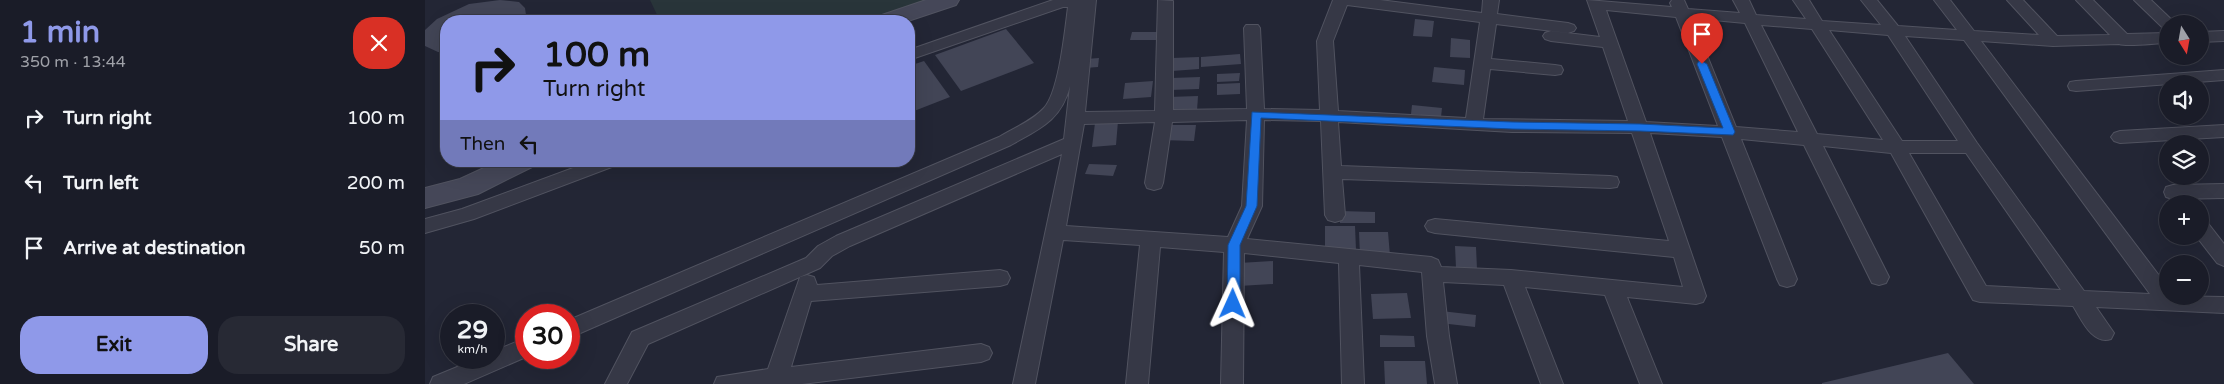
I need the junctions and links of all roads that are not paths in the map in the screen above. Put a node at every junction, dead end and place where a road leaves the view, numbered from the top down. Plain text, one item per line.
1 (948, 0) edge
2 (1088, 0) edge
3 (1342, 0) edge
4 (1491, 0) edge
5 (1741, 0) edge
6 (1801, 0) edge
7 (1869, 0) edge
8 (1942, 0) edge
9 (2015, 0) edge
10 (2084, 0) edge
11 (2142, 0) edge
12 (1165, 1) dead end
13 (1596, 2) edge
14 (1679, 6) edge
15 (904, 15) edge
16 (2159, 16) edge
17 (1488, 19) junction
18 (1750, 19) junction
19 (1817, 25) junction
20 (1252, 28) dead end
21 (1568, 28) dead end
22 (1894, 31) junction
23 (1548, 36) dead end
24 (1970, 36) junction
25 (2209, 36) edge
26 (2224, 36) edge
27 (2159, 38) edge
28 (2125, 40) junction
29 (2053, 41) junction
30 (1609, 43) junction
31 (915, 53) edge
32 (1482, 63) junction
33 (1555, 70) dead end
34 (2224, 75) edge
35 (2076, 86) dead end
36 (1256, 114) junction
37 (1329, 116) junction
38 (1164, 117) junction
39 (1076, 118) junction
40 (1474, 124) junction
41 (1640, 127) junction
42 (2224, 131) edge
43 (1729, 132) junction
44 (2120, 137) dead end
45 (1810, 139) junction
46 (1073, 142) junction
47 (1897, 147) junction
48 (1971, 147) junction
49 (510, 167) edge
50 (595, 167) edge
51 (1333, 172) junction
52 (1610, 182) dead end
53 (1154, 183) dead end
54 (2224, 191) edge
55 (2175, 195) edge
56 (425, 198) edge
57 (1335, 215) dead end
58 (425, 226) edge
59 (1435, 226) dead end
60 (1055, 232) junction
61 (1151, 239) junction
62 (2209, 239) edge
63 (1234, 245) junction
64 (1682, 250) junction
65 (1349, 256) junction
66 (2224, 258) edge
67 (813, 263) junction
68 (1432, 274) junction
69 (1879, 277) dead end
70 (1000, 278) dead end
71 (1511, 278) junction
72 (1787, 279) dead end
73 (1613, 289) junction
74 (2159, 290) edge
75 (803, 294) junction
76 (2077, 299) junction
77 (2159, 303) edge
78 (2209, 304) edge
79 (2224, 305) edge
80 (580, 324) edge
81 (2103, 333) dead end
82 (515, 352) edge
83 (981, 353) dead end
84 (774, 382) edge
85 (441, 384) edge
86 (617, 384) edge
87 (725, 384) edge
88 (1024, 384) edge
89 (1137, 384) edge
90 (1233, 384) edge
91 (1353, 384) edge
92 (1446, 384) edge
93 (1551, 384) edge
94 (1651, 384) edge

1 - 15 street
2 - 39 street
3 - 17 street
3 - 37 street
4 - 17 street
5 - 18 street
6 - 19 street
7 - 22 street
8 - 24 street
9 - 29 street
10 - 28 street
11 - 16 street
12 - 38 street
13 - 14 street
13 - 30 street
14 - 18 street
14 - 43 street
17 - 21 street
17 - 32 street
18 - 19 street
18 - 45 street
19 - 22 street
19 - 47 street
20 - 36 street
22 - 24 street
22 - 48 street
23 - 30 street
24 - 29 street
24 - 74 street
25 - 26 street
27 - 28 street
28 - 29 street
30 - 41 street
31 - 80 street
32 - 33 street
32 - 40 street
34 - 35 street
36 - 37 street
36 - 38 street
36 - 63 street
37 - 40 street
37 - 51 street
38 - 39 street
38 - 53 street
39 - 46 street
40 - 41 street
41 - 43 street
41 - 64 street
42 - 44 street
43 - 45 street
43 - 72 street
45 - 47 street
45 - 69 street
46 - 60 street
46 - 67 street
47 - 48 street
47 - 76 street
48 - 76 street
49 - 56 street
50 - 58 street
51 - 52 street
51 - 57 street
54 - 55 street
59 - 64 street
60 - 61 street
60 - 88 street
61 - 63 street
61 - 89 street
62 - 66 street
63 - 65 street
63 - 90 street
64 - 73 street
65 - 68 street
65 - 91 street
67 - 75 street
67 - 86 street
68 - 71 street
68 - 92 street
70 - 75 street
71 - 73 street
71 - 93 street
73 - 94 street
75 - 84 street
76 - 77 street
76 - 81 street
78 - 79 street
82 - 85 street
83 - 84 street
84 - 87 street

